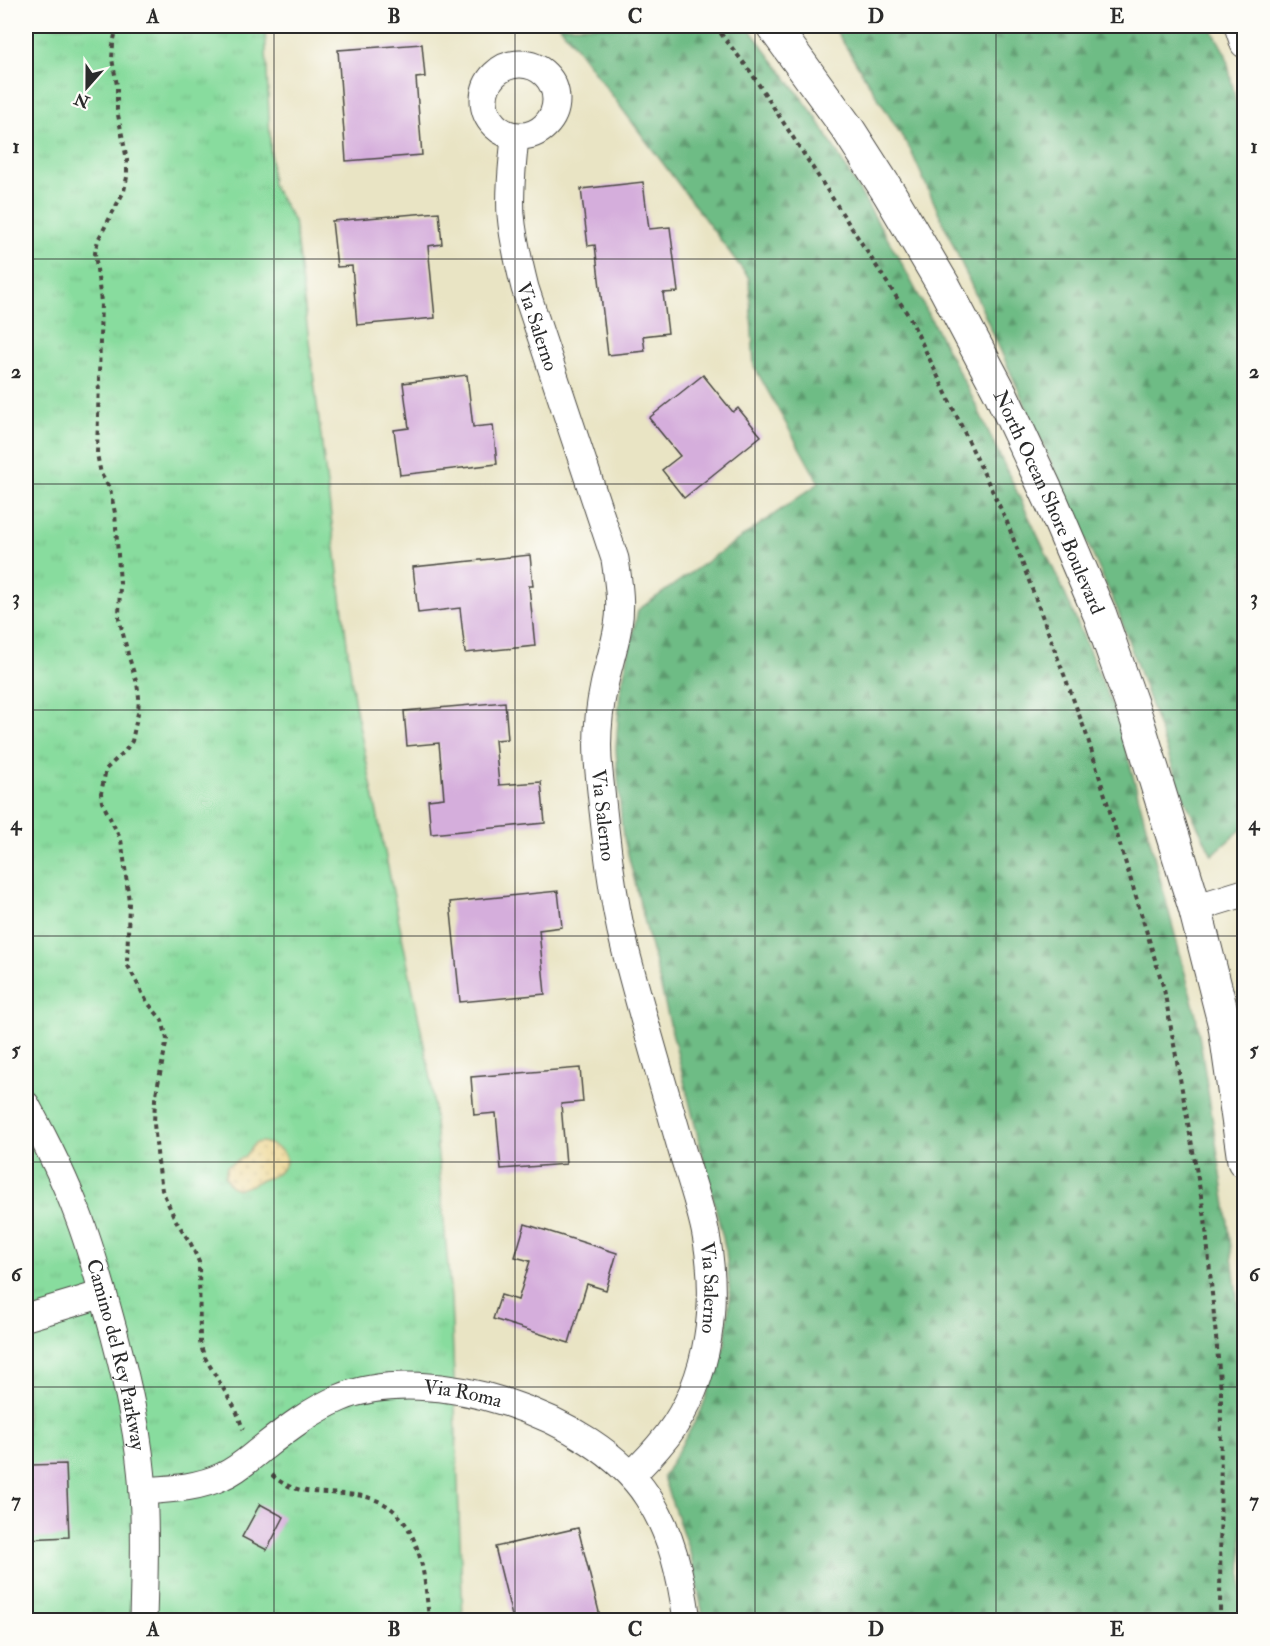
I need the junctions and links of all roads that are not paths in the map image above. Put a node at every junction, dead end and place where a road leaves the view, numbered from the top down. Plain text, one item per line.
1 (773, 26) edge
2 (1238, 26) edge
3 (1245, 44) edge
4 (515, 136) dead end
5 (1245, 893) edge
6 (1195, 908) junction
7 (26, 1105) edge
8 (1245, 1161) edge
9 (103, 1294) junction
10 (26, 1317) edge
11 (631, 1475) junction
12 (143, 1491) junction
13 (142, 1620) edge
14 (687, 1620) edge

1 - 6 main road, North Ocean Shore Boulevard
2 - 3 street
4 - 11 street, Via Salerno
5 - 6 street
6 - 8 main road, North Ocean Shore Boulevard
7 - 9 street, Camino del Rey Parkway
9 - 10 street
9 - 12 street, Camino del Rey Parkway
11 - 12 street, Via Roma
11 - 14 street, Via Roma
12 - 13 street, Camino del Rey Parkway

